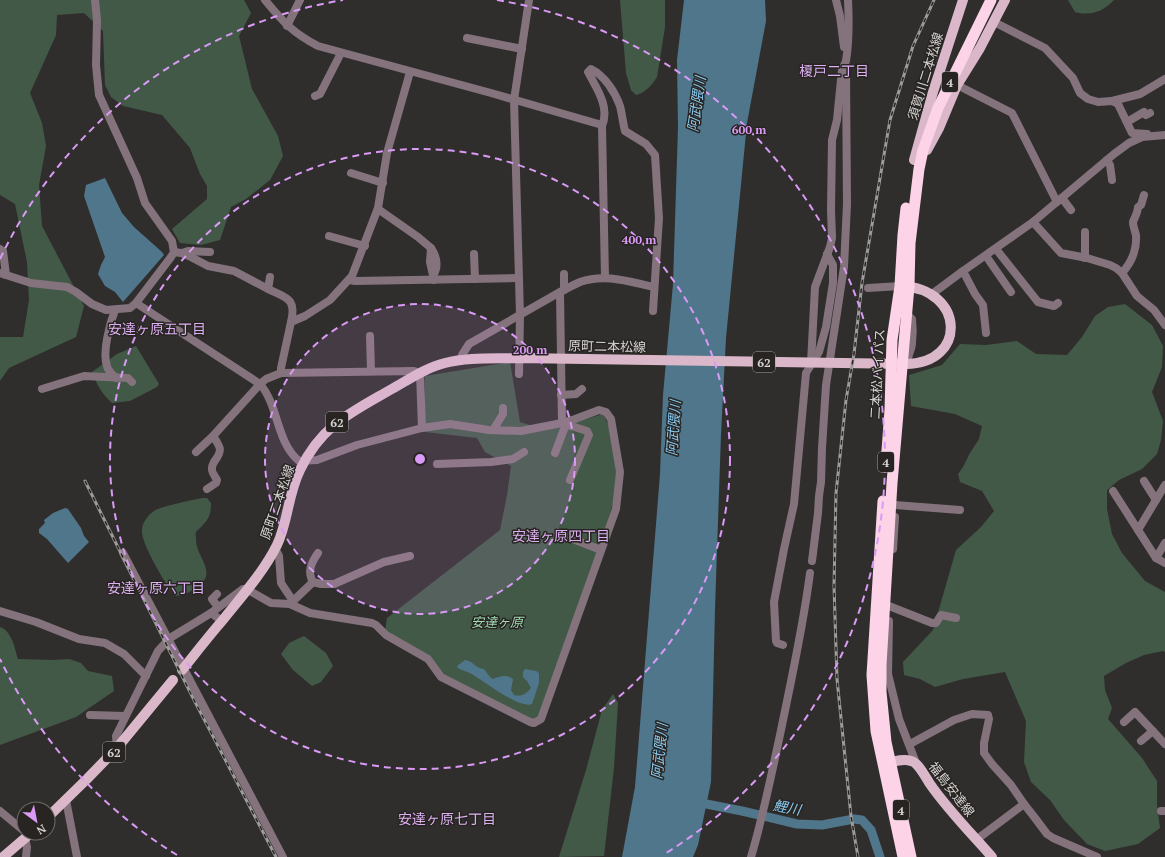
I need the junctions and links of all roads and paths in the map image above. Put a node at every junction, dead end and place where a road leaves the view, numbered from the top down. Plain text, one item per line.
1 (95, 0) edge
2 (265, 0) edge
3 (300, 0) edge
4 (529, 0) edge
5 (836, 0) edge
6 (848, 0) edge
7 (963, 0) edge
8 (983, 0) edge
9 (991, 0) edge
10 (1005, 0) edge
11 (994, 22) junction
12 (287, 26) junction
13 (467, 38) dead end
14 (522, 49) junction
15 (844, 49) dead end
16 (340, 53) junction
17 (846, 71) dead end
18 (410, 72) junction
19 (1165, 80) edge
20 (958, 85) junction
21 (314, 96) dead end
22 (514, 100) junction
23 (1112, 101) junction
24 (1150, 112) dead end
25 (1127, 122) junction
26 (602, 125) junction
27 (1132, 132) junction
28 (1156, 135) junction
29 (1165, 135) edge
30 (1120, 150) junction
31 (1107, 160) junction
32 (916, 165) junction
33 (351, 173) dead end
34 (1112, 180) dead end
35 (383, 183) junction
36 (1144, 195) dead end
37 (1060, 200) junction
38 (378, 209) junction
39 (1071, 210) dead end
40 (1033, 222) junction
41 (1085, 232) dead end
42 (329, 236) dead end
43 (365, 246) junction
44 (0, 249) edge
45 (996, 249) junction
46 (210, 252) dead end
47 (178, 253) junction
48 (474, 254) dead end
49 (828, 254) junction
50 (986, 256) junction
51 (1085, 258) junction
52 (963, 271) junction
53 (1122, 273) junction
54 (3, 274) edge
55 (564, 274) dead end
56 (270, 277) dead end
57 (433, 278) junction
58 (518, 278) junction
59 (605, 278) junction
60 (475, 279) junction
61 (350, 280) junction
62 (904, 286) junction
63 (654, 287) junction
64 (868, 288) dead end
65 (268, 289) junction
66 (562, 291) junction
67 (1011, 292) dead end
68 (932, 294) junction
69 (1058, 302) dead end
70 (136, 303) junction
71 (115, 310) junction
72 (654, 311) dead end
73 (906, 314) junction
74 (520, 315) junction
75 (292, 322) junction
76 (1165, 325) edge
77 (986, 333) dead end
78 (370, 336) dead end
79 (520, 358) junction
80 (561, 358) junction
81 (461, 360) junction
82 (811, 363) junction
83 (371, 371) junction
84 (281, 373) junction
85 (420, 373) junction
86 (520, 374) dead end
87 (116, 378) junction
88 (132, 382) dead end
89 (260, 384) junction
90 (42, 389) dead end
91 (582, 389) dead end
92 (561, 395) junction
93 (503, 408) dead end
94 (564, 423) junction
95 (422, 428) junction
96 (493, 430) junction
97 (213, 436) junction
98 (196, 452) dead end
99 (524, 452) dead end
100 (555, 453) dead end
101 (305, 462) junction
102 (437, 464) dead end
103 (570, 480) dead end
104 (1144, 481) dead end
105 (1165, 485) edge
106 (207, 489) dead end
107 (1113, 490) dead end
108 (1156, 500) junction
109 (895, 505) junction
110 (960, 510) dead end
111 (1138, 530) junction
112 (565, 536) dead end
113 (1165, 543) edge
114 (275, 548) junction
115 (601, 550) junction
116 (124, 553) dead end
117 (318, 553) dead end
118 (410, 556) dead end
119 (1156, 558) junction
120 (812, 562) dead end
121 (1165, 563) edge
122 (810, 573) dead end
123 (314, 582) junction
124 (248, 590) junction
125 (217, 594) dead end
126 (291, 603) junction
127 (889, 606) junction
128 (218, 607) junction
129 (0, 611) edge
130 (211, 613) junction
131 (956, 618) dead end
132 (222, 621) junction
133 (169, 639) junction
134 (783, 645) dead end
135 (183, 669) junction
136 (146, 676) junction
137 (173, 680) dead end
138 (90, 715) dead end
139 (125, 716) junction
140 (1124, 722) dead end
141 (1153, 731) junction
142 (1142, 741) dead end
143 (910, 744) junction
144 (1165, 744) edge
145 (117, 748) junction
146 (886, 763) junction
147 (916, 764) junction
148 (66, 800) junction
149 (1024, 804) junction
150 (56, 809) edge
151 (0, 811) edge
152 (16, 825) edge
153 (20, 841) edge
154 (27, 841) edge
155 (980, 844) junction
156 (3, 857) edge
157 (26, 857) edge
158 (76, 857) edge
159 (283, 857) edge
160 (751, 857) edge
161 (903, 857) edge
162 (911, 857) edge
163 (992, 857) edge
164 (1097, 857) edge

1 - 47 street
2 - 12 street
3 - 12 street
4 - 14 street
5 - 15 street
6 - 49 street
7 - 32 main road, 須賀川二本松線
8 - 32 highway, 二本松バイパス / 4
9 - 32 highway, 二本松バイパス / 4
10 - 11 main road
11 - 20 main road
11 - 23 street
12 - 16 street
13 - 14 street
14 - 22 street
16 - 18 street
16 - 21 street
17 - 120 street
18 - 22 street
18 - 35 street
19 - 23 street
20 - 32 main road
20 - 37 street
22 - 26 street
22 - 58 street
23 - 25 street
24 - 25 street
25 - 27 street
26 - 59 street
26 - 63 street
27 - 28 street
27 - 30 street
28 - 29 street
28 - 30 street
30 - 31 street
31 - 34 street
31 - 37 street
32 - 62 highway, 二本松バイパス / 4
33 - 35 street
35 - 38 street
36 - 53 street
37 - 39 street
37 - 40 street
38 - 43 street
38 - 57 street
40 - 45 street
40 - 51 street
41 - 51 street
42 - 43 street
43 - 61 street
44 - 54 street
45 - 50 street
45 - 69 street
46 - 47 street
47 - 65 street
47 - 70 street
48 - 60 street
49 - 82 street
49 - 134 street
50 - 52 street
50 - 67 street
51 - 53 street
52 - 68 street
52 - 77 street
53 - 76 street
54 - 71 street
55 - 66 street
56 - 65 street
57 - 60 street
57 - 61 street
58 - 60 street
58 - 74 street
59 - 63 street
59 - 66 street
61 - 75 street
62 - 64 street
62 - 68 main road, 原町二本松線 / 62
62 - 73 highway, 二本松バイパス / 4
62 - 146 highway, 二本松バイパス / 4
63 - 72 street
65 - 75 street
66 - 74 street
66 - 80 street
68 - 82 main road, 原町二本松線 / 62
70 - 71 street
70 - 89 street
71 - 87 street
73 - 109 street
73 - 146 highway, 二本松バイパス / 4
74 - 79 street
74 - 81 street
75 - 84 street
78 - 83 street
79 - 80 main road, 原町二本松線 / 62
79 - 81 main road, 原町二本松線 / 62
79 - 86 street
80 - 82 main road, 原町二本松線 / 62
80 - 92 street
81 - 85 main road, 原町二本松線 / 62
83 - 84 street
83 - 85 street
84 - 89 street
85 - 95 street
85 - 101 main road, 原町二本松線 / 62
87 - 88 street
87 - 90 street
89 - 97 street
89 - 101 street
91 - 92 street
92 - 94 street
93 - 96 street
94 - 96 street
94 - 100 street
94 - 103 street
94 - 115 street
95 - 96 street
95 - 101 street
97 - 98 street
97 - 106 street
99 - 102 street
101 - 114 main road, 原町二本松線 / 62
104 - 108 street
105 - 108 street
107 - 111 street
108 - 111 street
109 - 110 street
109 - 127 street
111 - 119 street
112 - 115 street
113 - 119 street
114 - 124 main road, 原町二本松線 / 62
114 - 126 street
115 - 126 street
116 - 133 street
117 - 123 street
118 - 123 street
119 - 121 street
122 - 160 street
123 - 126 street
124 - 126 street
124 - 128 street
124 - 132 main road, 原町二本松線 / 62
125 - 128 street
127 - 131 street
127 - 143 street
128 - 130 street
129 - 136 street
130 - 132 street
130 - 133 street
132 - 135 main road, 原町二本松線 / 62
133 - 135 street
133 - 136 street
135 - 159 street
136 - 139 street
137 - 145 main road, 62
138 - 139 street
139 - 145 street
140 - 141 street
141 - 142 street
141 - 144 street
143 - 147 street
143 - 149 street
145 - 148 main road, 62
146 - 147 main road, 福島安達線
146 - 161 highway, 4
146 - 162 highway, 4
147 - 155 main road, 福島安達線
148 - 150 main road, 62
148 - 158 street
149 - 155 street
149 - 164 street
151 - 152 street
153 - 156 main road
154 - 157 street
155 - 163 main road, 福島安達線

